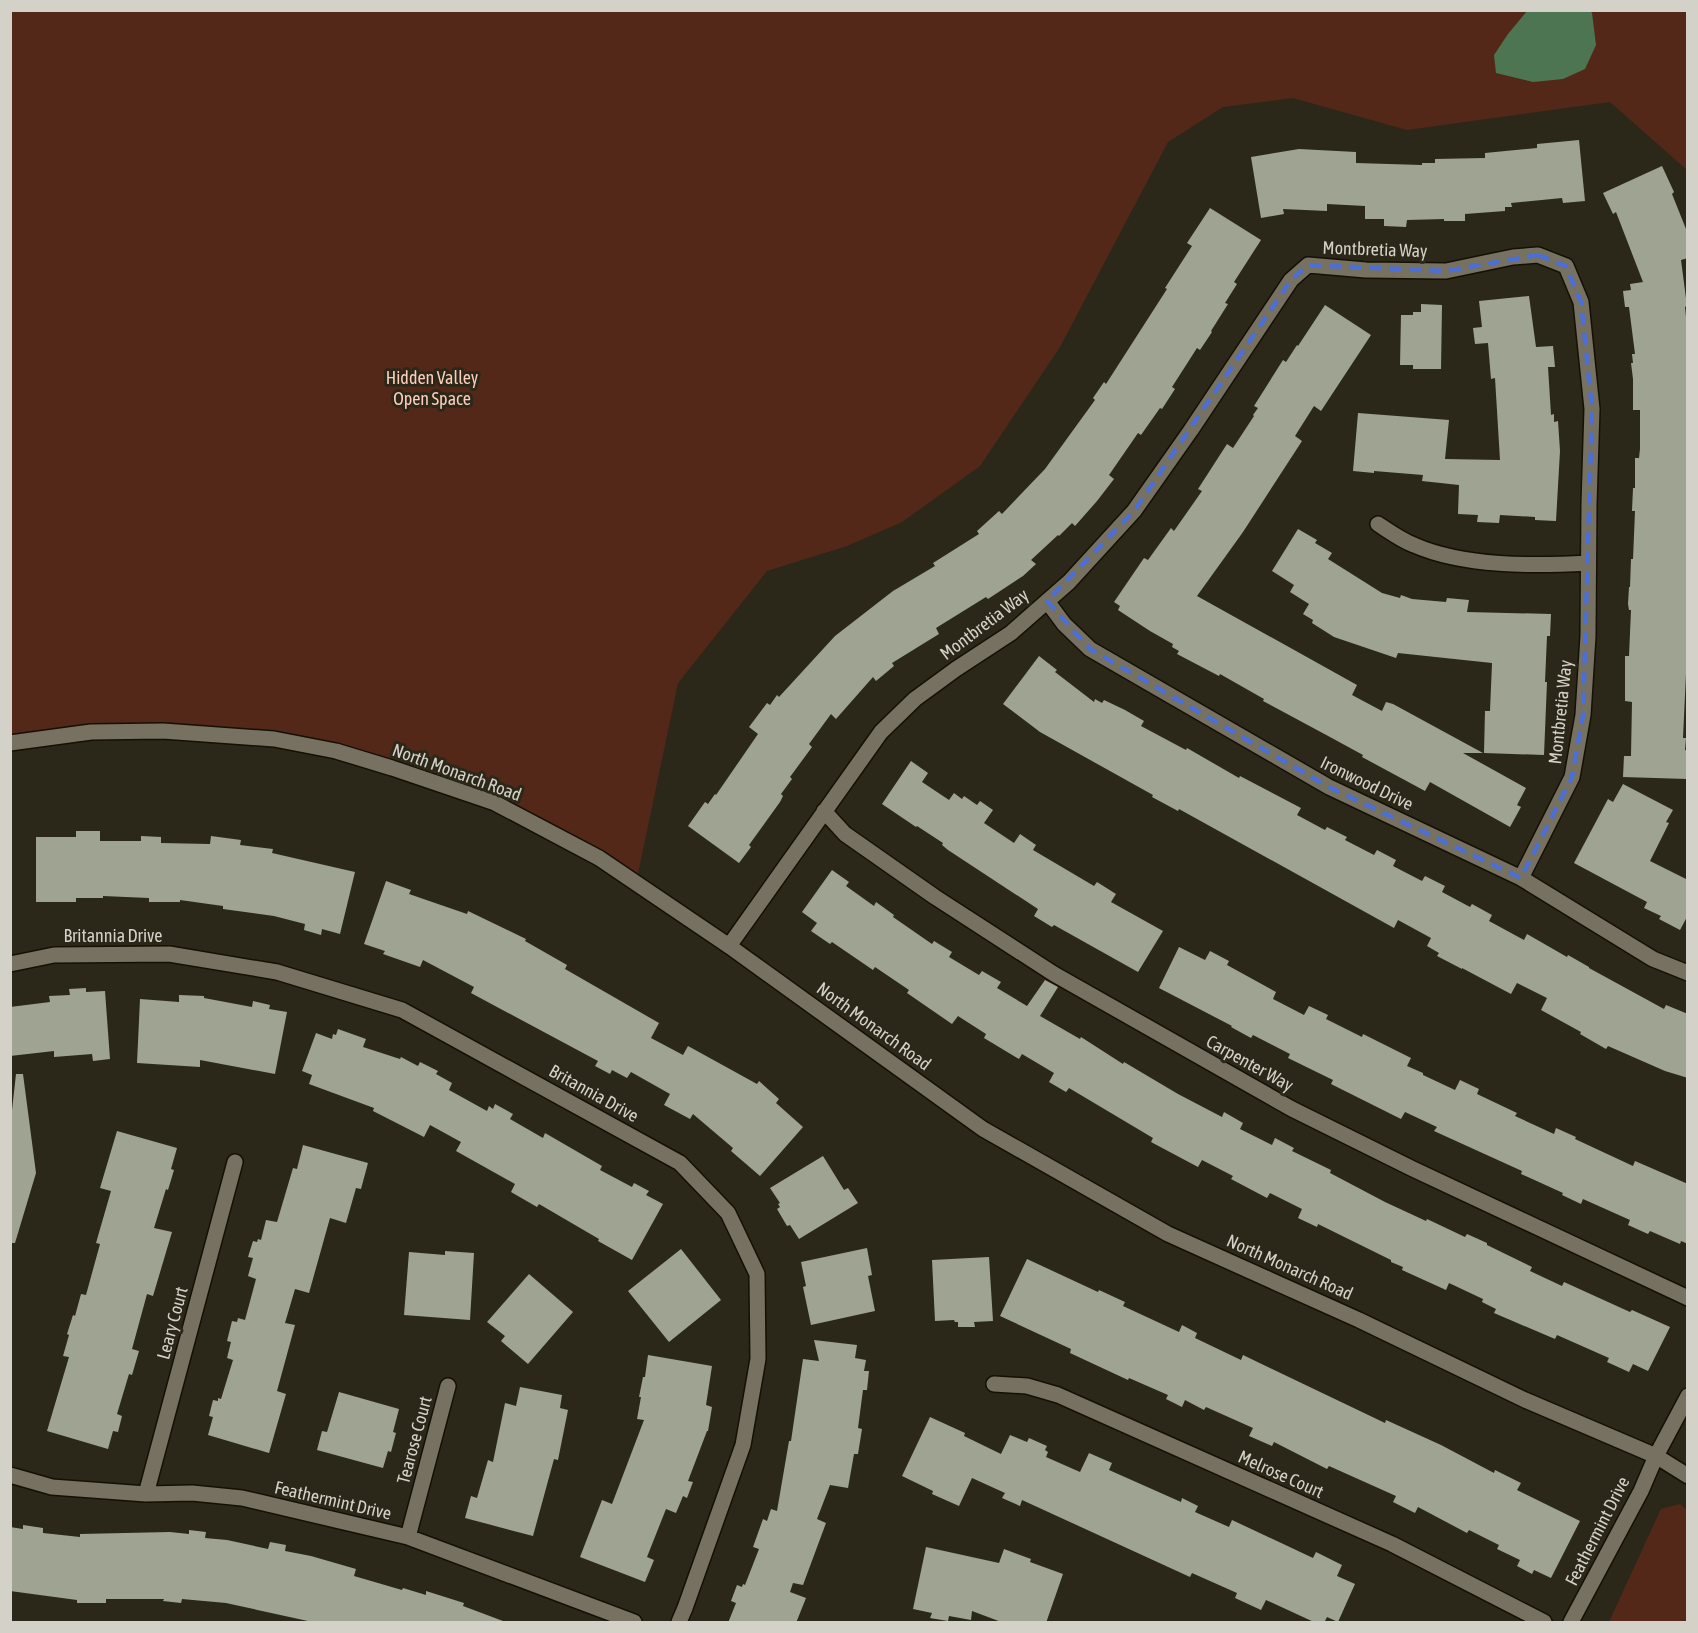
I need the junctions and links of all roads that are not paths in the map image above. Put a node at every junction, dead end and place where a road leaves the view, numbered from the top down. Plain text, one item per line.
1 (1378, 524) dead end
2 (1588, 563) junction
3 (1047, 601) junction
4 (10, 743) edge
5 (824, 811) junction
6 (1521, 878) junction
7 (729, 946) junction
8 (10, 964) edge
9 (1688, 973) edge
10 (235, 1162) dead end
11 (1688, 1298) edge
12 (994, 1384) dead end
13 (448, 1386) dead end
14 (1688, 1396) edge
15 (1656, 1456) junction
16 (10, 1475) edge
17 (1688, 1476) edge
18 (146, 1494) junction
19 (408, 1537) junction
20 (634, 1623) edge
21 (679, 1623) edge
22 (1544, 1623) edge
23 (1571, 1623) edge

1 - 2 street
2 - 3 street, Montbretia Way
2 - 6 street, Montbretia Way
3 - 5 street, Montbretia Way
3 - 6 street, Ironwood Drive
4 - 7 street, North Monarch Road
5 - 7 street, Montbretia Way
5 - 11 street, Carpenter Way
6 - 9 street, Ironwood Drive
7 - 15 street, North Monarch Road
8 - 21 street, Britannia Drive
10 - 18 street, Leary Court
12 - 22 street, Melrose Court
13 - 19 street, Tearose Court
14 - 15 street, Feathermint Drive
15 - 17 street, North Monarch Road
15 - 23 street, Feathermint Drive
16 - 18 street, Feathermint Drive
18 - 19 street, Feathermint Drive
19 - 20 street, Feathermint Drive

